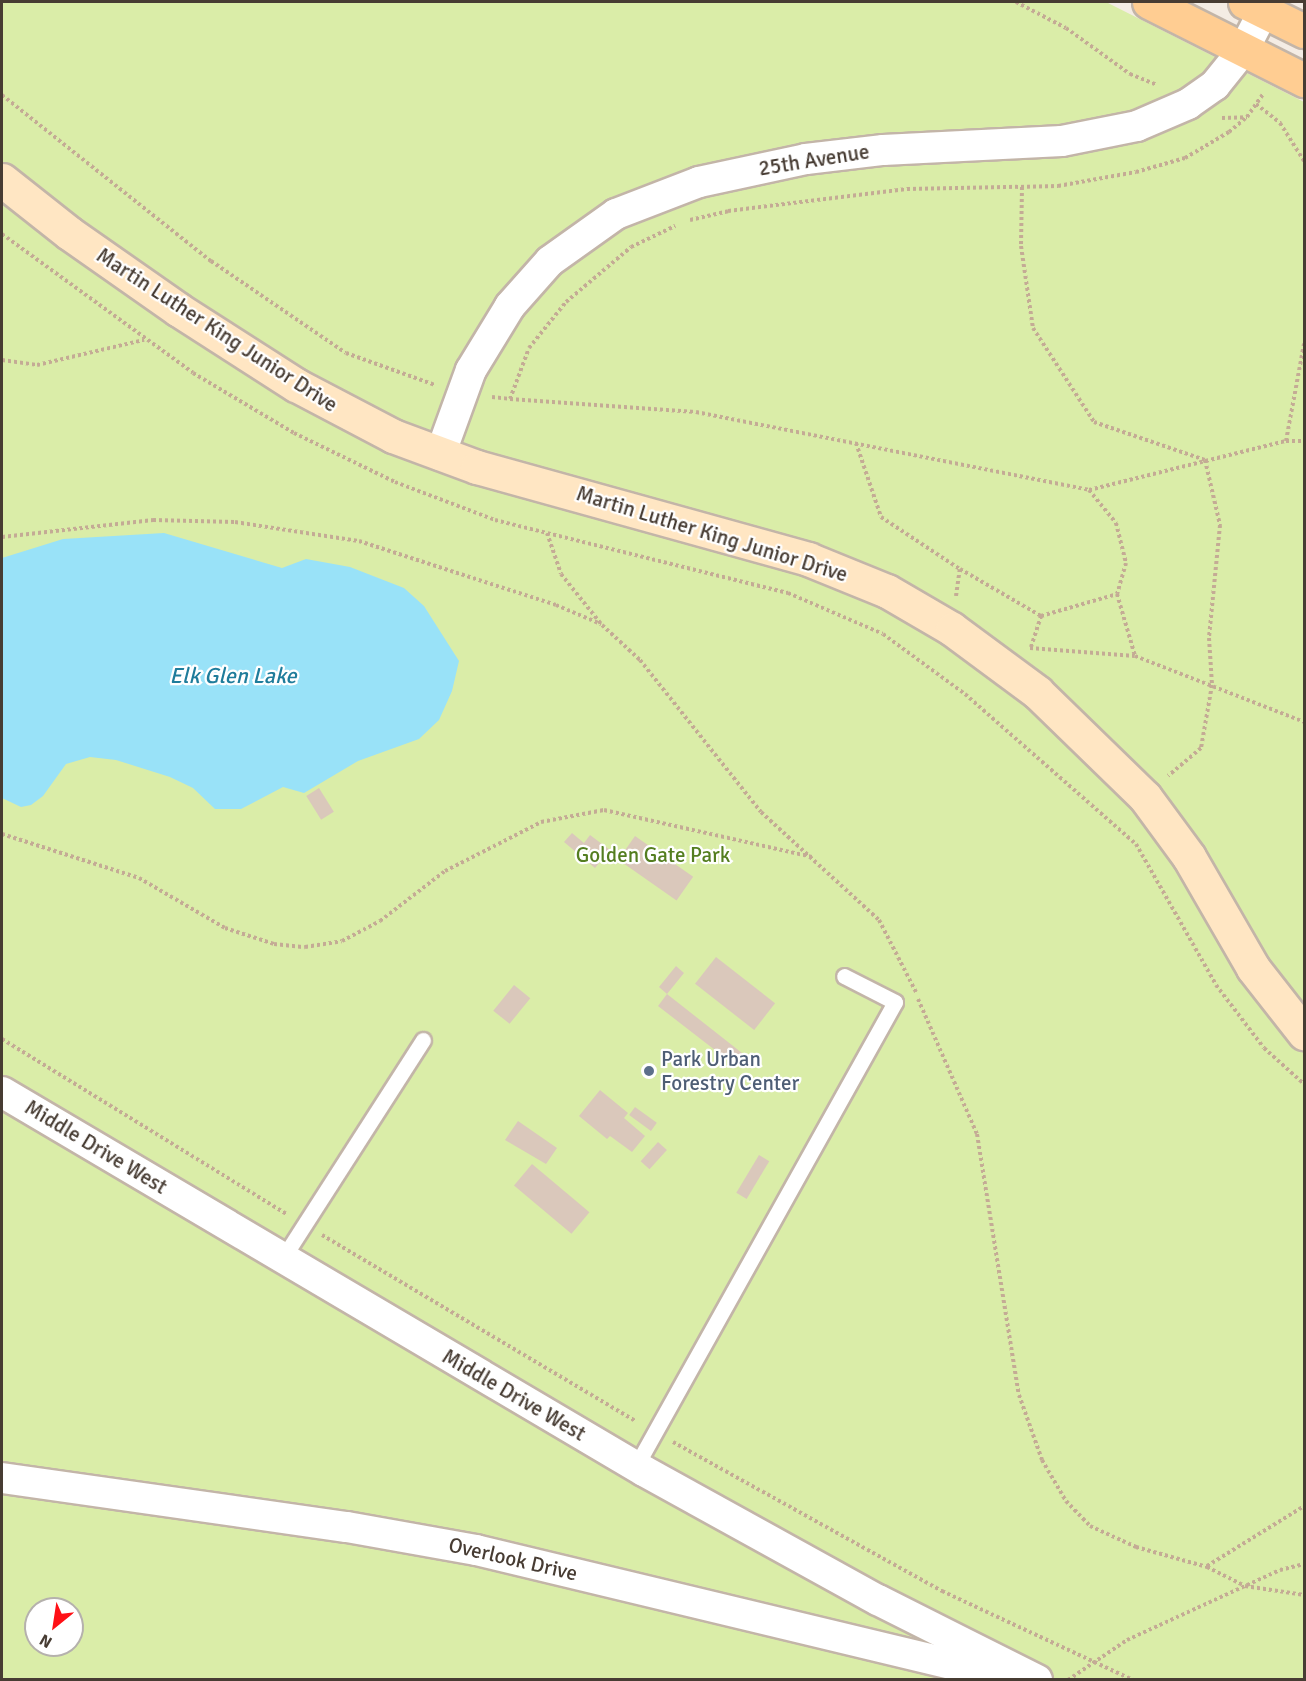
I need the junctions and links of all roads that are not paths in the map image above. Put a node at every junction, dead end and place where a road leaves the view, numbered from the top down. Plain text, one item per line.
1 (1149, 2) edge
2 (1259, 5) edge
3 (1305, 31) edge
4 (1244, 49) junction
5 (1305, 80) edge
6 (2, 180) edge
7 (440, 455) junction
8 (844, 976) dead end
9 (1305, 1033) edge
10 (423, 1040) dead end
11 (2, 1092) edge
12 (283, 1258) junction
13 (636, 1466) junction
14 (2, 1478) edge
15 (1018, 1680) edge
16 (1037, 1680) edge

1 - 4 main road
2 - 3 main road
2 - 4 street, 25th Avenue
4 - 5 main road
4 - 7 street, 25th Avenue
6 - 7 street, Martin Luther King Junior Drive
7 - 9 street, Martin Luther King Junior Drive
8 - 13 lane
10 - 12 lane
11 - 12 street, Middle Drive West
12 - 13 street, Middle Drive West
13 - 16 street, Middle Drive West
14 - 15 street, Overlook Drive

